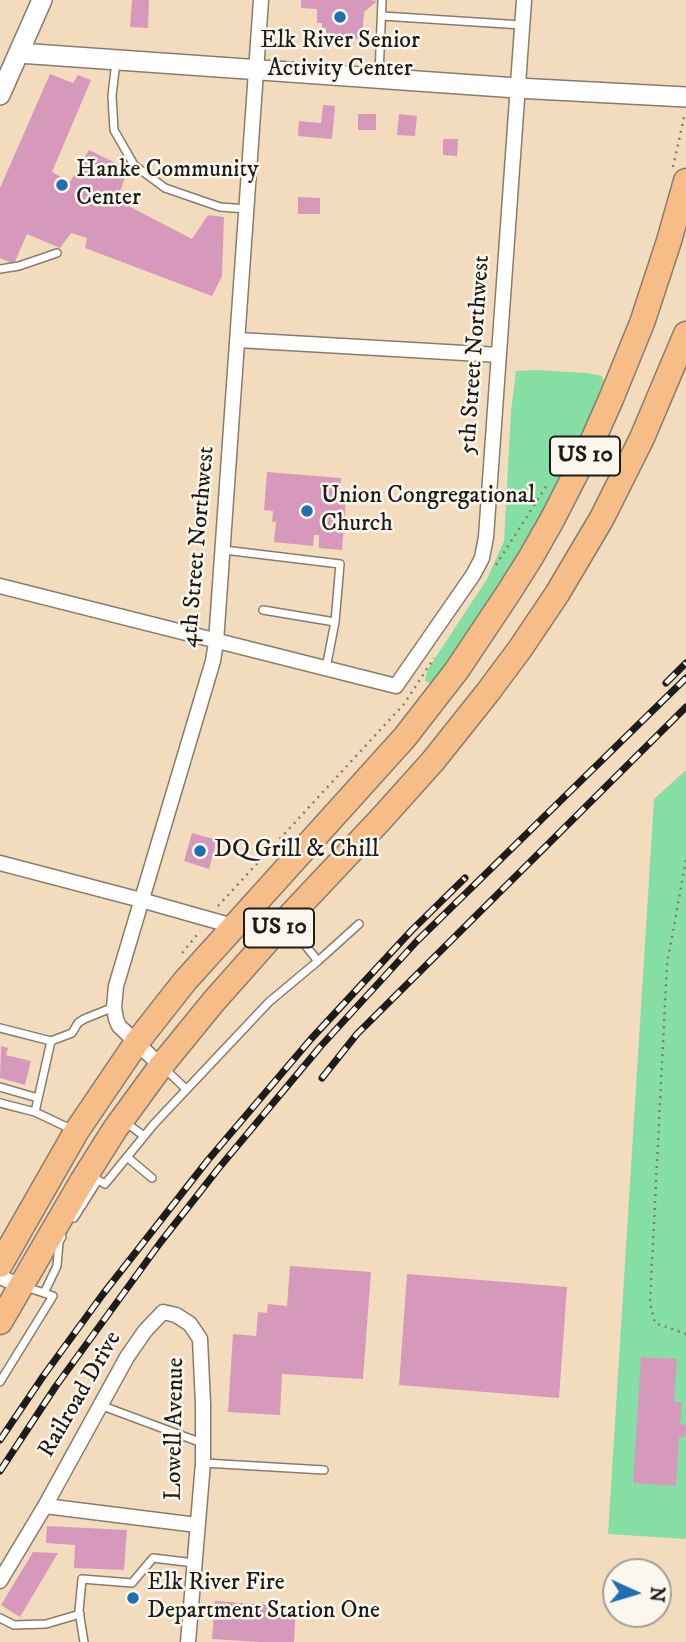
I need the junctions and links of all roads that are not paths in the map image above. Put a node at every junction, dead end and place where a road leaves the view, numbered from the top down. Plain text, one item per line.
1 (42, 0) edge
2 (261, 0) edge
3 (382, 0) edge
4 (524, 0) edge
5 (382, 16) junction
6 (522, 25) junction
7 (19, 53) junction
8 (116, 61) junction
9 (257, 71) junction
10 (379, 79) junction
11 (517, 88) junction
12 (0, 95) edge
13 (686, 97) edge
14 (686, 181) edge
15 (247, 209) junction
16 (57, 253) dead end
17 (0, 269) edge
18 (238, 340) junction
19 (683, 350) edge
20 (499, 355) junction
21 (224, 550) junction
22 (0, 586) edge
23 (263, 610) dead end
24 (335, 622) junction
25 (216, 642) junction
26 (326, 668) junction
27 (0, 863) edge
28 (141, 900) junction
29 (285, 921) junction
30 (359, 924) dead end
31 (233, 926) junction
32 (318, 961) junction
33 (114, 1007) junction
34 (0, 1028) edge
35 (51, 1041) junction
36 (137, 1042) junction
37 (161, 1066) junction
38 (0, 1087) edge
39 (186, 1089) junction
40 (38, 1098) junction
41 (0, 1103) edge
42 (35, 1112) junction
43 (122, 1120) junction
44 (76, 1132) junction
45 (144, 1136) junction
46 (127, 1157) junction
47 (93, 1177) junction
48 (152, 1178) dead end
49 (72, 1222) dead end
50 (66, 1232) dead end
51 (0, 1265) edge
52 (21, 1285) edge
53 (163, 1312) joint
54 (0, 1322) edge
55 (0, 1382) edge
56 (100, 1405) junction
57 (203, 1444) junction
58 (203, 1463) junction
59 (324, 1470) dead end
60 (45, 1506) junction
61 (197, 1525) junction
62 (194, 1563) junction
63 (0, 1581) edge
64 (80, 1614) junction
65 (0, 1618) edge
66 (84, 1642) edge
67 (188, 1642) edge

1 - 7 street
2 - 9 street, 4th Street Northwest
3 - 5 lane
4 - 6 street, 5th Street Northwest
5 - 6 lane
5 - 10 lane
6 - 11 street, 5th Street Northwest
7 - 8 street
7 - 12 street
8 - 9 street
8 - 15 lane
9 - 10 street
9 - 15 street, 4th Street Northwest
10 - 11 street
11 - 13 street
11 - 20 street, 5th Street Northwest
14 - 31 highway, US 10
15 - 18 street, 4th Street Northwest
16 - 17 lane
18 - 20 street
18 - 21 street, 4th Street Northwest
19 - 29 highway, US 10
20 - 26 street, 5th Street Northwest
21 - 24 lane
21 - 25 street, 4th Street Northwest
22 - 25 street
23 - 24 lane
24 - 26 lane
25 - 26 street
25 - 28 street, 4th Street Northwest
27 - 28 street
28 - 31 street
28 - 33 street, 4th Street Northwest
29 - 32 lane
29 - 37 highway, US 10
30 - 32 lane
31 - 36 highway, US 10
32 - 39 lane
33 - 35 lane
33 - 36 street
34 - 35 lane
35 - 40 lane
36 - 37 street
36 - 44 highway, US 10
37 - 39 lane
37 - 43 highway, US 10
38 - 40 lane
39 - 45 lane
40 - 42 lane
41 - 42 lane
42 - 44 lane
43 - 45 lane
43 - 47 highway, US 10
44 - 51 highway, US 10
45 - 46 lane
46 - 47 lane
46 - 48 lane
47 - 49 lane
47 - 52 highway, US 10
50 - 52 lane
52 - 54 highway, US 10
52 - 55 lane
53 - 56 street, Railroad Drive
53 - 57 street, Lowell Avenue
56 - 57 lane
56 - 60 street, Railroad Drive
57 - 58 street, Lowell Avenue
58 - 59 lane
58 - 61 street, Lowell Avenue
60 - 61 street
60 - 63 street, Railroad Drive
61 - 62 street
62 - 64 lane
62 - 67 street
64 - 65 lane
64 - 66 lane

